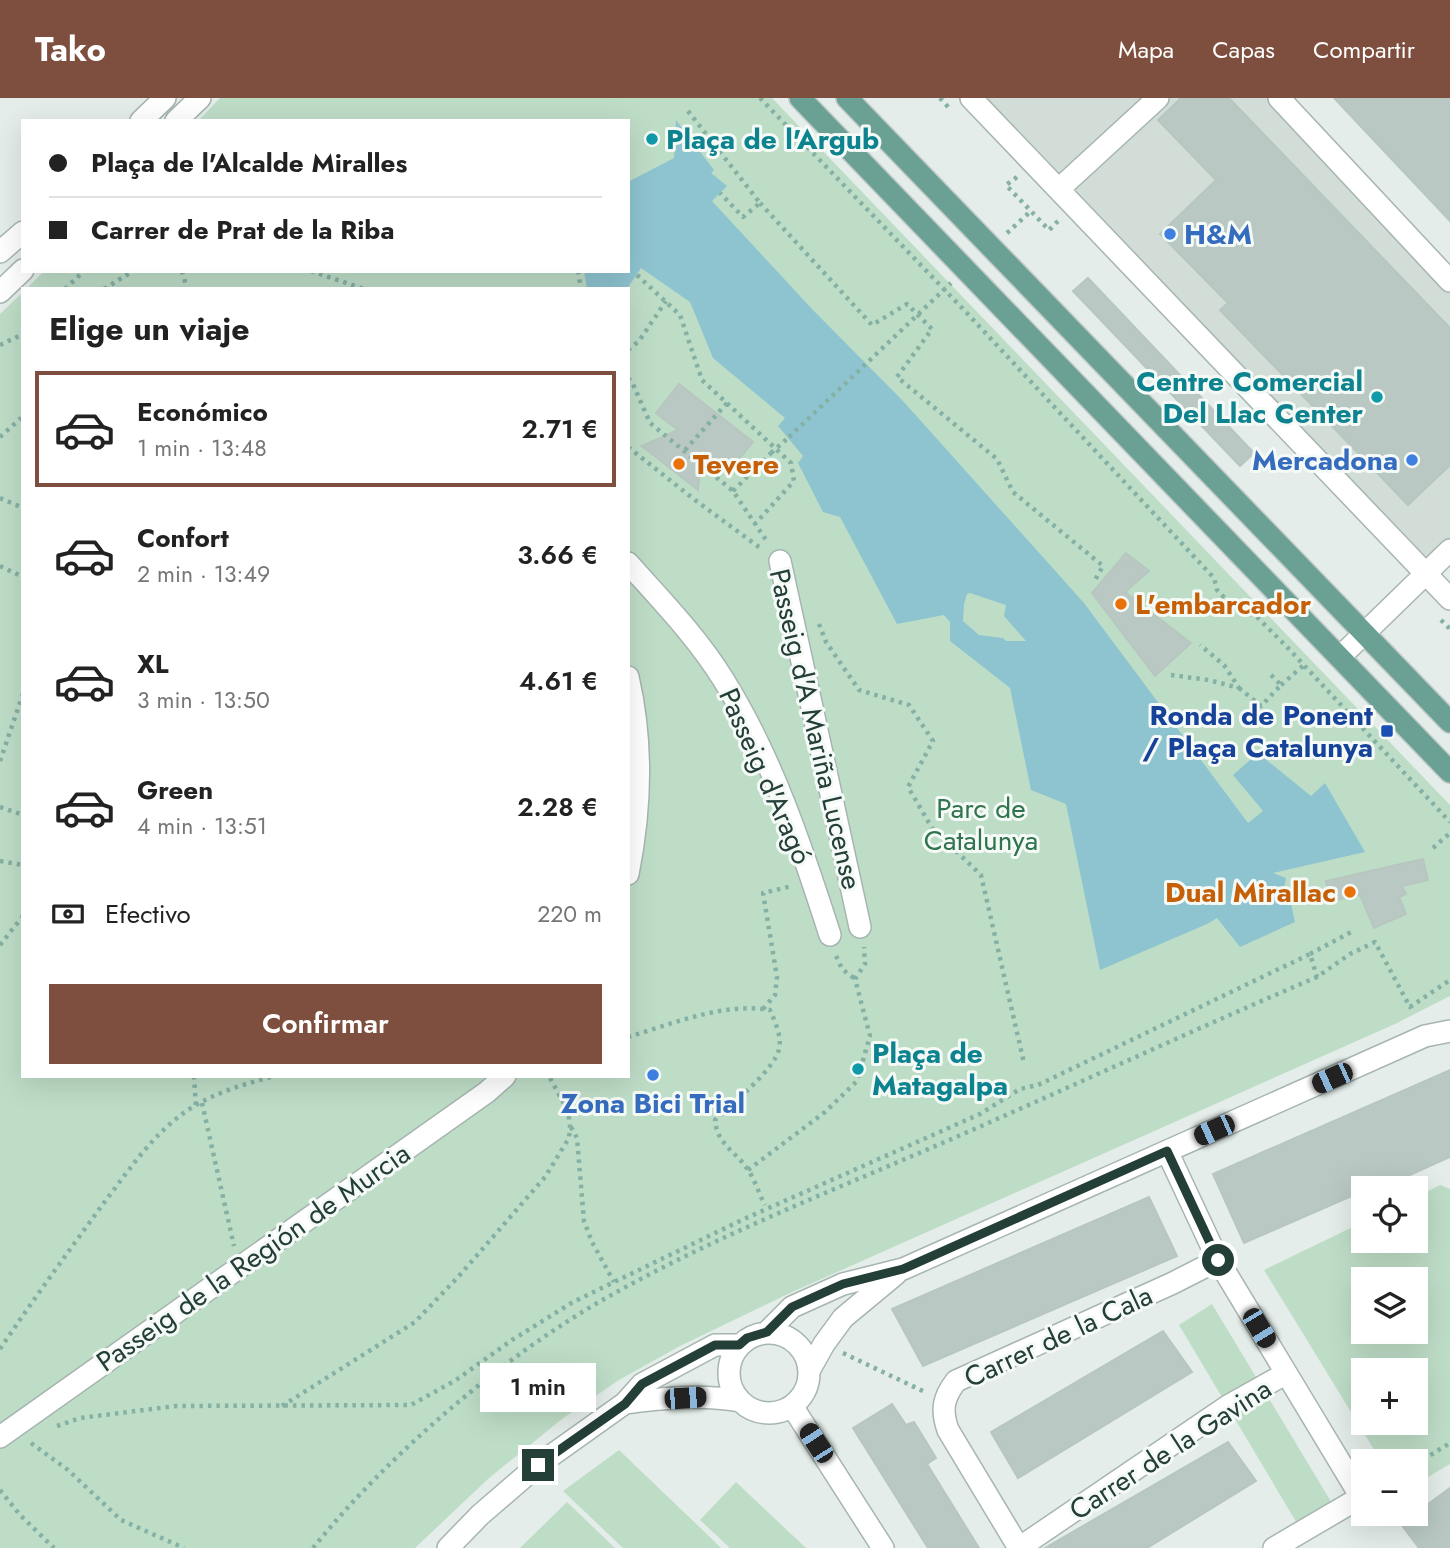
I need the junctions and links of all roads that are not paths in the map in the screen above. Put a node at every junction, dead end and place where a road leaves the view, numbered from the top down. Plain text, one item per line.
1 (165, 98) edge
2 (200, 98) edge
3 (800, 98) edge
4 (847, 98) edge
5 (971, 98) edge
6 (1158, 98) edge
7 (1279, 98) edge
8 (143, 119) edge
9 (178, 119) edge
10 (1059, 189) junction
11 (21, 234) edge
12 (0, 252) edge
13 (21, 272) edge
14 (1450, 281) edge
15 (0, 292) edge
16 (1450, 550) edge
17 (780, 562) road end
18 (630, 565) edge
19 (1426, 573) junction
20 (1450, 599) edge
21 (1365, 632) junction
22 (1340, 657) junction
23 (630, 692) edge
24 (1450, 722) edge
25 (1450, 772) edge
26 (630, 861) edge
27 (860, 927) road end
28 (830, 935) road end
29 (1450, 1013) edge
30 (1450, 1031) edge
31 (1425, 1036) junction
32 (503, 1078) edge
33 (1167, 1151) junction
34 (1218, 1260) junction
35 (903, 1269) junction
36 (767, 1332) junction
37 (739, 1345) junction
38 (810, 1369) junction
39 (1285, 1374) junction
40 (740, 1401) junction
41 (625, 1404) junction
42 (792, 1406) junction
43 (0, 1437) edge
44 (448, 1548) edge
45 (883, 1548) edge
46 (1019, 1548) edge
47 (1274, 1548) edge

1 - 8 street
2 - 9 street
3 - 22 main road
4 - 21 main road
5 - 10 street
6 - 10 street
7 - 14 street
10 - 19 street
11 - 12 street
13 - 15 street
16 - 19 street
17 - 27 street, Passeig d'A Mariña Lucense
18 - 28 street, Passeig d'Aragó
19 - 20 street
19 - 21 street
21 - 22 street
21 - 24 main road
22 - 25 main road
23 - 26 street
29 - 31 street
30 - 31 street
31 - 33 street
32 - 43 street, Passeig de la Región de Murcia
33 - 34 street
33 - 35 street
34 - 39 street
34 - 46 street, Carrer de la Cala
35 - 36 street
35 - 38 street
36 - 37 street
36 - 38 street
37 - 40 street
37 - 41 street
38 - 42 street
39 - 46 street, Carrer de la Gavina
39 - 47 street
40 - 41 street
40 - 42 street
41 - 44 street
42 - 45 street

